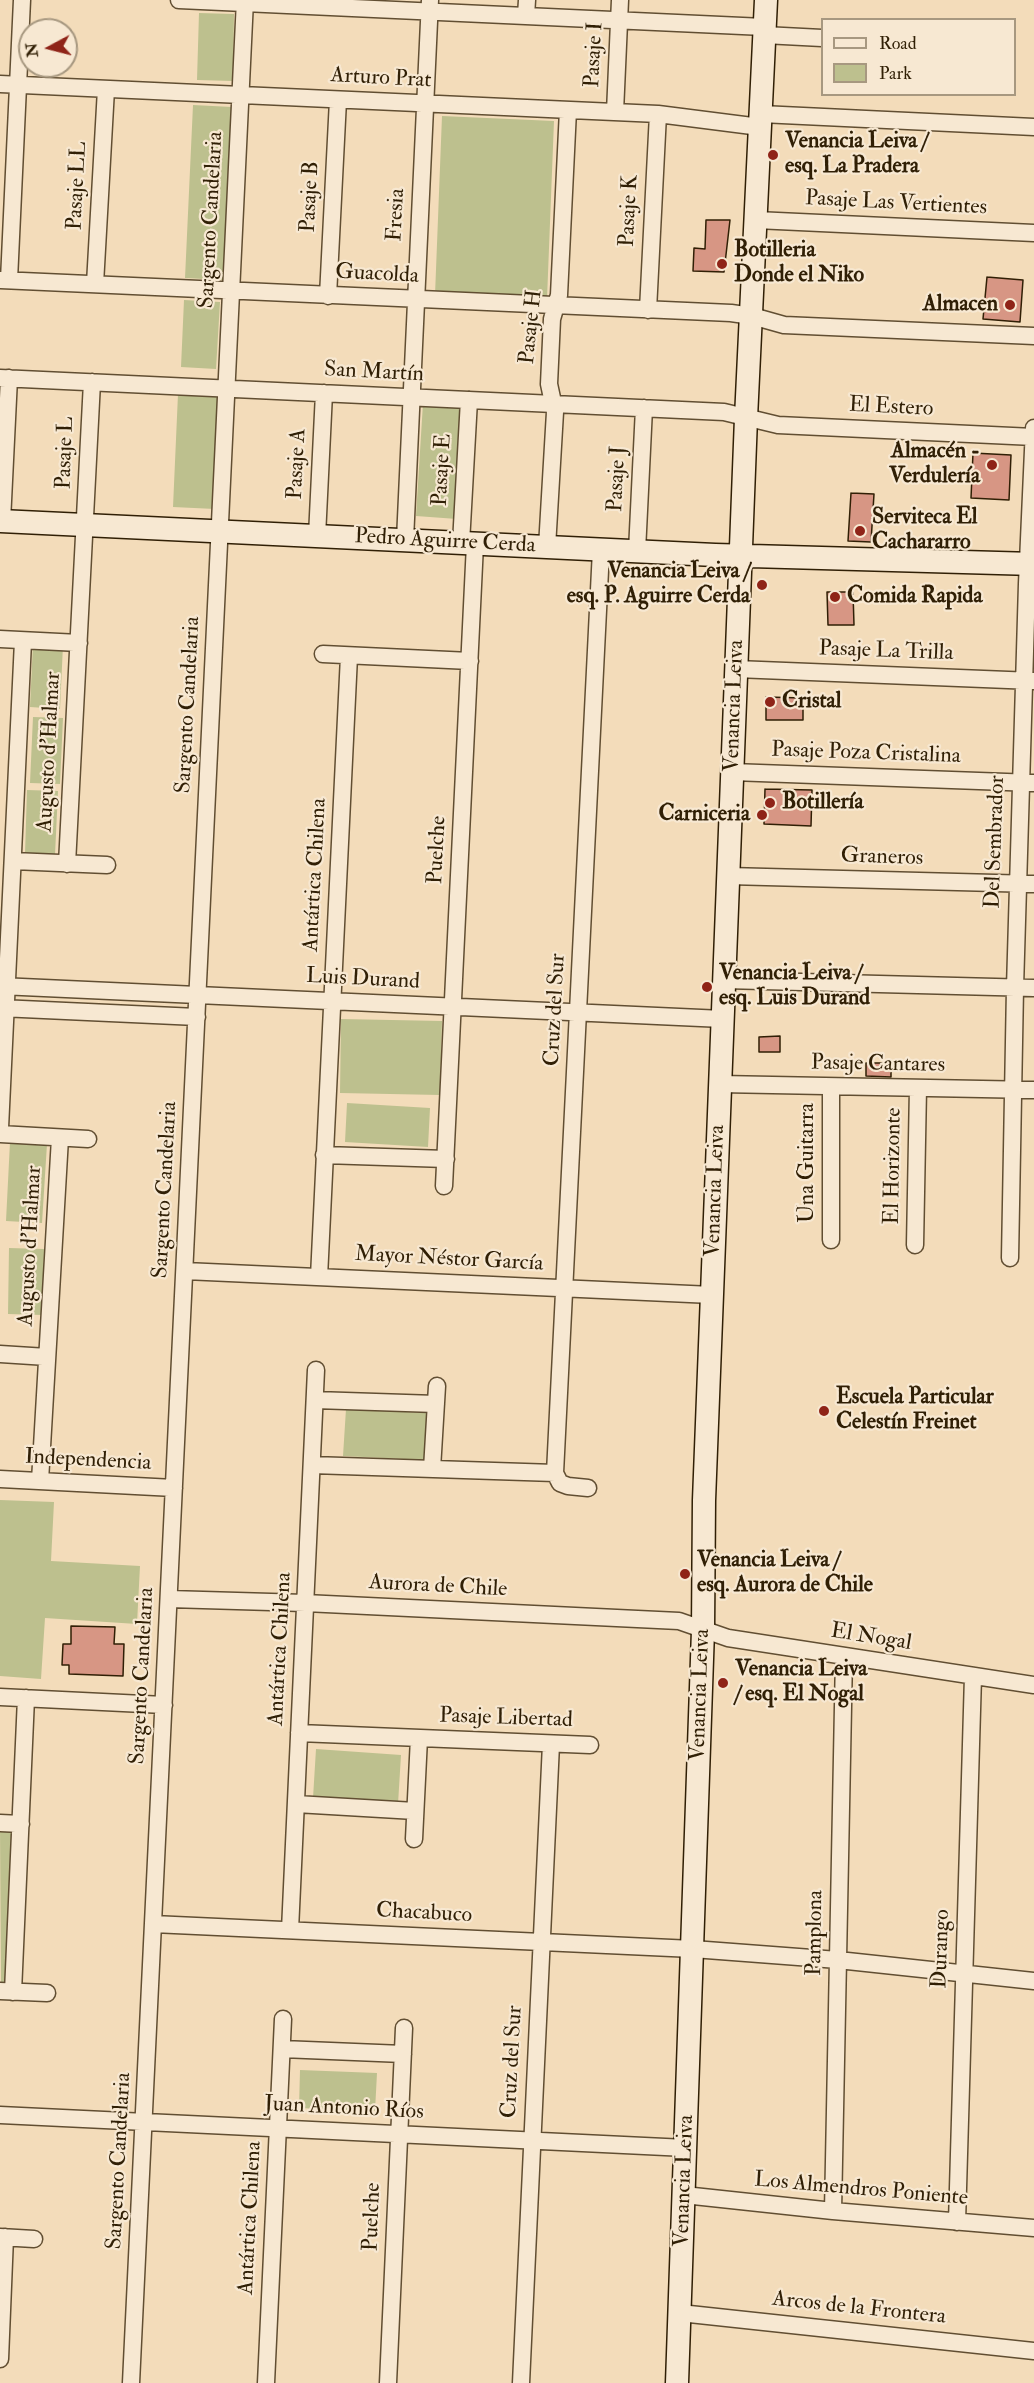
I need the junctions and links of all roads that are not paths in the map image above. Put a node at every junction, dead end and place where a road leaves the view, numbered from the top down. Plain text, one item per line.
1 (22, 0) edge
2 (179, 0) edge
3 (620, 0) edge
4 (766, 0) edge
5 (245, 2) edge
6 (341, 4) edge
7 (429, 6) edge
8 (527, 8) edge
9 (619, 21) junction
10 (764, 31) junction
11 (821, 38) edge
12 (0, 84) edge
13 (18, 85) junction
14 (106, 89) junction
15 (241, 95) junction
16 (338, 100) junction
17 (425, 104) junction
18 (568, 110) junction
19 (615, 112) junction
20 (658, 114) junction
21 (760, 120) junction
22 (1034, 127) edge
23 (756, 220) junction
24 (1034, 232) edge
25 (4, 280) edge
26 (95, 284) junction
27 (231, 291) junction
28 (328, 296) junction
29 (416, 300) junction
30 (555, 306) junction
31 (648, 310) junction
32 (752, 316) junction
33 (1034, 336) edge
34 (4, 378) edge
35 (92, 382) junction
36 (227, 388) junction
37 (324, 393) junction
38 (411, 397) junction
39 (470, 400) junction
40 (551, 404) junction
41 (644, 408) junction
42 (746, 418) junction
43 (1034, 428) edge
44 (1034, 437) edge
45 (1, 521) edge
46 (85, 525) junction
47 (220, 531) junction
48 (317, 536) junction
49 (405, 540) junction
50 (468, 543) junction
51 (547, 547) junction
52 (601, 550) junction
53 (637, 551) junction
54 (741, 555) junction
55 (1031, 563) edge
56 (0, 639) edge
57 (23, 640) junction
58 (79, 643) junction
59 (323, 654) dead end
60 (349, 656) junction
61 (470, 662) junction
62 (736, 669) junction
63 (1029, 681) edge
64 (732, 772) junction
65 (1027, 783) edge
66 (13, 861) junction
67 (67, 864) junction
68 (106, 866) dead end
69 (728, 876) junction
70 (1026, 884) edge
71 (724, 980) junction
72 (3, 986) edge
73 (1015, 988) junction
74 (1034, 988) edge
75 (198, 995) junction
76 (332, 1001) junction
77 (453, 1007) junction
78 (3, 1009) edge
79 (578, 1013) junction
80 (197, 1017) junction
81 (723, 1020) junction
82 (720, 1084) junction
83 (831, 1086) junction
84 (918, 1088) junction
85 (1013, 1090) junction
86 (1034, 1090) edge
87 (0, 1128) edge
88 (0, 1134) edge
89 (60, 1138) junction
90 (88, 1139) dead end
91 (324, 1155) junction
92 (446, 1159) junction
93 (444, 1186) dead end
94 (831, 1240) dead end
95 (915, 1245) dead end
96 (1010, 1258) dead end
97 (185, 1271) junction
98 (319, 1277) junction
99 (564, 1288) junction
100 (712, 1295) junction
101 (0, 1354) edge
102 (47, 1357) junction
103 (316, 1370) dead end
104 (437, 1386) dead end
105 (315, 1400) junction
106 (435, 1404) junction
107 (312, 1465) junction
108 (432, 1469) junction
109 (555, 1473) junction
110 (0, 1479) edge
111 (40, 1481) junction
112 (174, 1488) junction
113 (588, 1488) dead end
114 (169, 1599) junction
115 (305, 1603) junction
116 (704, 1630) junction
117 (844, 1656) junction
118 (973, 1676) junction
119 (1034, 1685) edge
120 (0, 1696) edge
121 (26, 1698) junction
122 (164, 1705) junction
123 (299, 1733) junction
124 (419, 1738) junction
125 (551, 1744) junction
126 (590, 1745) dead end
127 (296, 1804) junction
128 (415, 1811) junction
129 (0, 1823) edge
130 (21, 1824) junction
131 (414, 1839) dead end
132 (153, 1924) junction
133 (290, 1930) junction
134 (541, 1942) junction
135 (693, 1949) junction
136 (838, 1960) junction
137 (964, 1974) junction
138 (1034, 1981) edge
139 (7, 1991) edge
140 (47, 1993) dead end
141 (283, 2019) dead end
142 (404, 2028) dead end
143 (282, 2049) junction
144 (403, 2054) junction
145 (0, 2115) edge
146 (144, 2122) junction
147 (278, 2128) junction
148 (399, 2134) junction
149 (532, 2140) junction
150 (686, 2148) junction
151 (684, 2195) junction
152 (833, 2211) junction
153 (957, 2222) junction
154 (1034, 2228) edge
155 (3, 2237) edge
156 (34, 2239) dead end
157 (680, 2313) junction
158 (1034, 2350) edge
159 (0, 2359) edge
160 (132, 2383) edge
161 (266, 2383) edge
162 (388, 2383) edge
163 (521, 2383) edge
164 (678, 2383) edge

1 - 13 street
2 - 5 street
3 - 9 street, Pasaje I
4 - 10 street, Venancia Leiva
5 - 6 street
5 - 15 street, Sargento Candelaria
6 - 7 street
7 - 8 street
7 - 17 street, Fresia
8 - 9 street
9 - 10 street
9 - 19 street, Pasaje I
10 - 11 street
10 - 21 street, Venancia Leiva
12 - 13 street, Arturo Prat
13 - 14 street, Arturo Prat
13 - 25 street
14 - 15 street, Arturo Prat
14 - 26 street, Pasaje LL
15 - 16 street, Arturo Prat
15 - 27 street, Sargento Candelaria
16 - 17 street, Arturo Prat
16 - 28 street, Pasaje B
17 - 18 street, Arturo Prat
17 - 29 street, Fresia
18 - 19 street, Arturo Prat
18 - 30 street, Pasaje H
19 - 20 street, Arturo Prat
20 - 21 street, Arturo Prat
20 - 31 street, Pasaje K
21 - 22 street, Arturo Prat
21 - 23 street, Venancia Leiva
23 - 24 street, Pasaje Las Vertientes
23 - 32 street, Venancia Leiva
25 - 26 street, Guacolda
26 - 27 street, Guacolda
27 - 28 street, Guacolda
27 - 36 street, Sargento Candelaria
28 - 29 street, Guacolda
29 - 30 street, Guacolda
29 - 38 street, Fresia
30 - 31 street, Guacolda
30 - 40 street, Pasaje H
31 - 32 street, Guacolda
32 - 33 street, Guacolda
32 - 42 street, Venancia Leiva
34 - 35 street, San Martín
34 - 45 street
35 - 36 street, San Martín
35 - 46 street, Pasaje L
36 - 37 street, San Martín
36 - 47 street, Sargento Candelaria
37 - 38 street, San Martín
37 - 48 street, Pasaje A
38 - 39 street, San Martín
38 - 49 street, Fresia
39 - 40 street, San Martín
39 - 50 street, Pasaje E
40 - 41 street, San Martín
40 - 51 street, Pasaje H
41 - 42 street, San Martín
41 - 53 street, Pasaje J
42 - 44 street, El Estero
42 - 54 street, Venancia Leiva
43 - 44 street, Del Sembrador
44 - 55 street, Del Sembrador
45 - 46 street, Pedro Aguirre Cerda
46 - 47 street, Pedro Aguirre Cerda
46 - 58 street, Augusto d'Halmar
47 - 48 street, Pedro Aguirre Cerda
47 - 75 street, Sargento Candelaria
48 - 49 street, Pedro Aguirre Cerda
49 - 50 street, Pedro Aguirre Cerda
50 - 51 street, Pedro Aguirre Cerda
50 - 61 street, Puelche
51 - 52 street, Pedro Aguirre Cerda
52 - 53 street, Pedro Aguirre Cerda
52 - 79 street, Cruz del Sur
53 - 54 street, Pedro Aguirre Cerda
54 - 55 street, Pedro Aguirre Cerda
54 - 62 street, Venancia Leiva
55 - 63 street, Del Sembrador
56 - 57 street, Augusto d'Halmar
57 - 58 street, Augusto d'Halmar
57 - 66 street, Augusto d'Halmar
58 - 67 street, Augusto d'Halmar
59 - 60 street
60 - 61 street
60 - 76 street, Antártica Chilena
61 - 77 street, Puelche
62 - 63 street, Pasaje La Trilla
62 - 64 street, Venancia Leiva
63 - 65 street, Del Sembrador
64 - 65 street, Pasaje Poza Cristalina
64 - 69 street, Venancia Leiva
65 - 70 street, Del Sembrador
66 - 67 street, Augusto d'Halmar
66 - 72 street, Augusto d'Halmar
67 - 68 street, Augusto d'Halmar
69 - 70 street, Graneros
69 - 71 street, Venancia Leiva
70 - 73 street, Del Sembrador
71 - 73 street
71 - 81 street, Venancia Leiva
72 - 75 street, Luis Durand
72 - 78 street, Augusto d'Halmar
73 - 74 street
73 - 85 street, Del Sembrador
75 - 76 street, Luis Durand
75 - 80 street, Sargento Candelaria
76 - 77 street, Luis Durand
76 - 91 street, Antártica Chilena
77 - 79 street, Luis Durand
77 - 92 street, Puelche
78 - 80 street
78 - 87 street, Augusto d'Halmar
79 - 81 street, Luis Durand
79 - 99 street, Cruz del Sur
80 - 97 street, Sargento Candelaria
81 - 82 street, Venancia Leiva
82 - 83 street, Pasaje Cantares
82 - 100 street, Venancia Leiva
83 - 84 street, Pasaje Cantares
83 - 94 street, Una Guitarra
84 - 85 street, Pasaje Cantares
84 - 95 street, El Horizonte
85 - 86 street, Pasaje Cantares
85 - 96 street, Del Sembrador
88 - 89 street, Augusto d'Halmar
89 - 90 street, Augusto d'Halmar
89 - 102 street, Augusto d'Halmar
91 - 92 street
91 - 98 street, Antártica Chilena
92 - 93 street, Puelche
97 - 98 street, Mayor Néstor García
97 - 112 street, Sargento Candelaria
98 - 99 street, Mayor Néstor García
99 - 100 street, Mayor Néstor García
99 - 109 street, Cruz del Sur
100 - 116 street, Venancia Leiva
101 - 102 street, Augusto d'Halmar
102 - 111 street, Augusto d'Halmar
103 - 105 street, Antártica Chilena
104 - 106 street
105 - 106 street
105 - 107 street, Antártica Chilena
106 - 108 street
107 - 108 street
107 - 115 street, Antártica Chilena
108 - 109 street
109 - 113 street
110 - 111 street, Independencia
111 - 112 street, Independencia
112 - 114 street, Sargento Candelaria
114 - 115 street, Aurora de Chile
114 - 122 street, Sargento Candelaria
115 - 116 street, Aurora de Chile
115 - 123 street, Antártica Chilena
116 - 117 street, El Nogal
116 - 135 street, Venancia Leiva
117 - 118 street, El Nogal
117 - 136 street, Pamplona
118 - 119 street, El Nogal
118 - 137 street, Durango
120 - 121 street
121 - 122 street
121 - 130 street
122 - 132 street, Sargento Candelaria
123 - 124 street, Pasaje Libertad
123 - 127 street, Antártica Chilena
124 - 125 street, Pasaje Libertad
124 - 128 street, Pasaje Libertad
125 - 126 street, Pasaje Libertad
125 - 134 street, Cruz del Sur
127 - 128 street
127 - 133 street, Antártica Chilena
128 - 131 street, Pasaje Libertad
129 - 130 street
130 - 139 street
132 - 133 street, Chacabuco
132 - 146 street, Sargento Candelaria
133 - 134 street, Chacabuco
134 - 135 street, Chacabuco
134 - 149 street, Cruz del Sur
135 - 136 street, Chacabuco
135 - 150 street, Venancia Leiva
136 - 137 street, Chacabuco
136 - 152 street, Pamplona
137 - 138 street, Chacabuco
137 - 153 street, Durango
139 - 140 street
141 - 143 street, Antártica Chilena
142 - 144 street, Puelche
143 - 144 street
143 - 147 street, Antártica Chilena
144 - 148 street, Puelche
145 - 146 street, Juan Antonio Ríos
146 - 147 street, Juan Antonio Ríos
146 - 160 street, Sargento Candelaria
147 - 148 street, Juan Antonio Ríos
147 - 161 street, Antártica Chilena
148 - 149 street, Juan Antonio Ríos
148 - 162 street, Puelche
149 - 150 street, Juan Antonio Ríos
149 - 163 street, Cruz del Sur
150 - 151 street, Venancia Leiva
151 - 152 street, Los Almendros Poniente
151 - 157 street, Venancia Leiva
152 - 153 street, Los Almendros Poniente
153 - 154 street, Los Almendros Poniente
155 - 156 street
155 - 159 street
157 - 158 street, Arcos de la Frontera
157 - 164 street, Venancia Leiva

